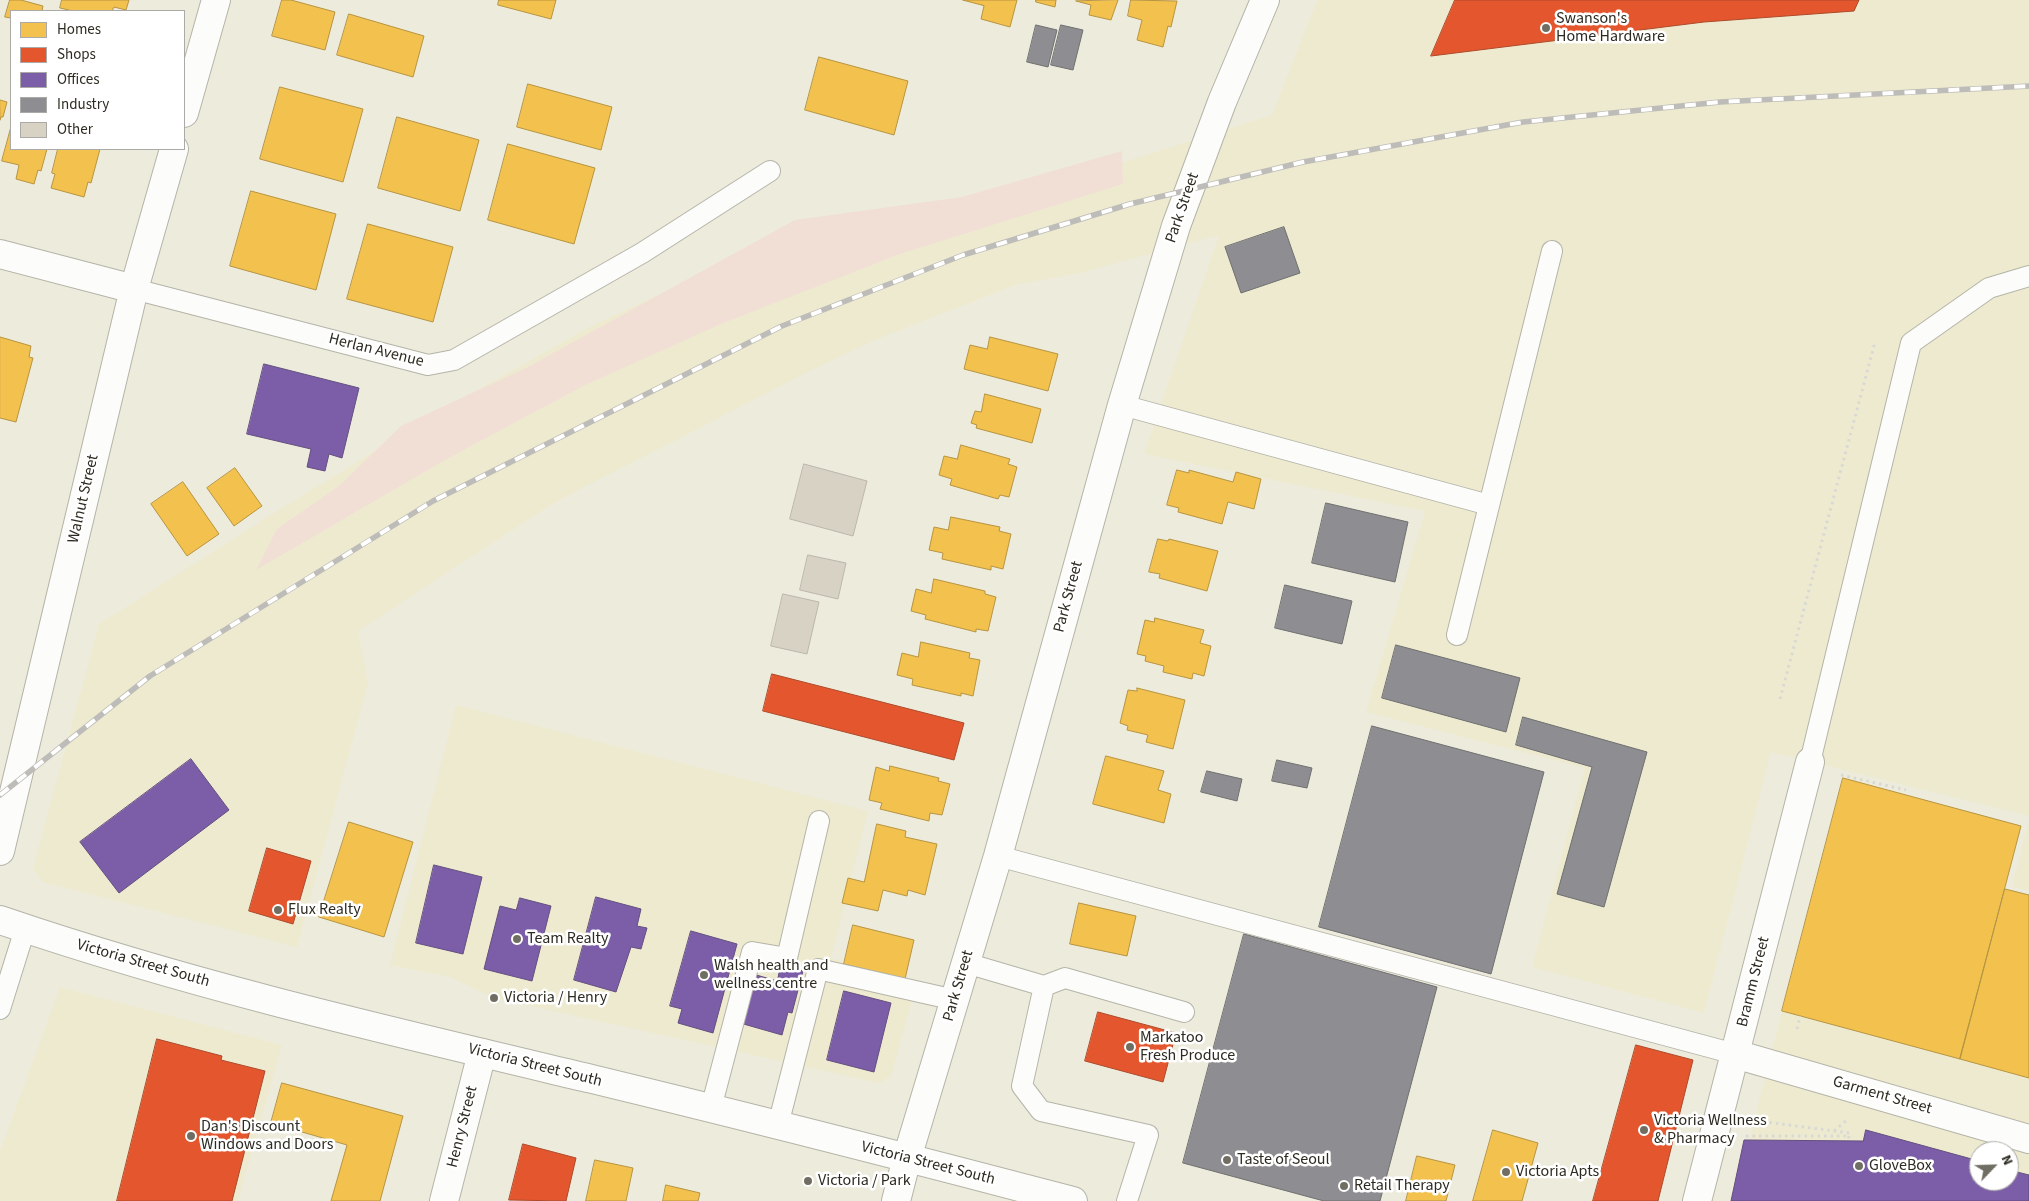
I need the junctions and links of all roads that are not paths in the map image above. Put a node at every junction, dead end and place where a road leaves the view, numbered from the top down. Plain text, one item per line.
1 (216, 0) edge
2 (1265, 0) edge
3 (185, 109) edge
4 (174, 150) edge
5 (770, 171) dead end
6 (1552, 251) dead end
7 (0, 254) edge
8 (2029, 276) edge
9 (134, 289) junction
10 (1122, 405) junction
11 (1489, 505) junction
12 (1457, 635) dead end
13 (1822, 768) joint
14 (819, 820) dead end
15 (0, 851) edge
16 (998, 856) junction
17 (12, 925) edge
18 (787, 958) junction
19 (966, 963) junction
20 (818, 969) junction
21 (1044, 986) junction
22 (955, 1000) junction
23 (0, 1009) edge
24 (1184, 1012) dead end
25 (482, 1053) junction
26 (1735, 1054) junction
27 (711, 1108) junction
28 (778, 1125) junction
29 (2029, 1139) edge
30 (907, 1158) junction
31 (444, 1201) edge
32 (896, 1201) edge
33 (1073, 1201) edge
34 (1127, 1201) edge
35 (1697, 1201) edge

1 - 3 street
2 - 10 street, Park Street
4 - 9 street, Walnut Street
5 - 9 lane, Herlan Avenue
6 - 11 lane
7 - 9 street, Herlan Avenue
8 - 13 lane
9 - 15 street, Walnut Street
10 - 11 lane
10 - 16 street, Park Street
11 - 12 lane
13 - 26 street, Bramm Street
14 - 18 lane
16 - 19 street, Park Street
16 - 26 lane
17 - 23 lane
17 - 25 street, Victoria Street South
18 - 20 lane
18 - 27 lane
19 - 21 lane
19 - 22 street, Park Street
20 - 22 lane
20 - 28 lane
21 - 24 lane
21 - 34 lane
22 - 30 street, Park Street
25 - 27 street, Victoria Street South
25 - 31 street, Henry Street
26 - 29 street, Garment Street
26 - 35 street, Bramm Street
27 - 28 street, Victoria Street South
28 - 30 street, Victoria Street South
30 - 32 street, Park Street
30 - 33 street, Victoria Street South

